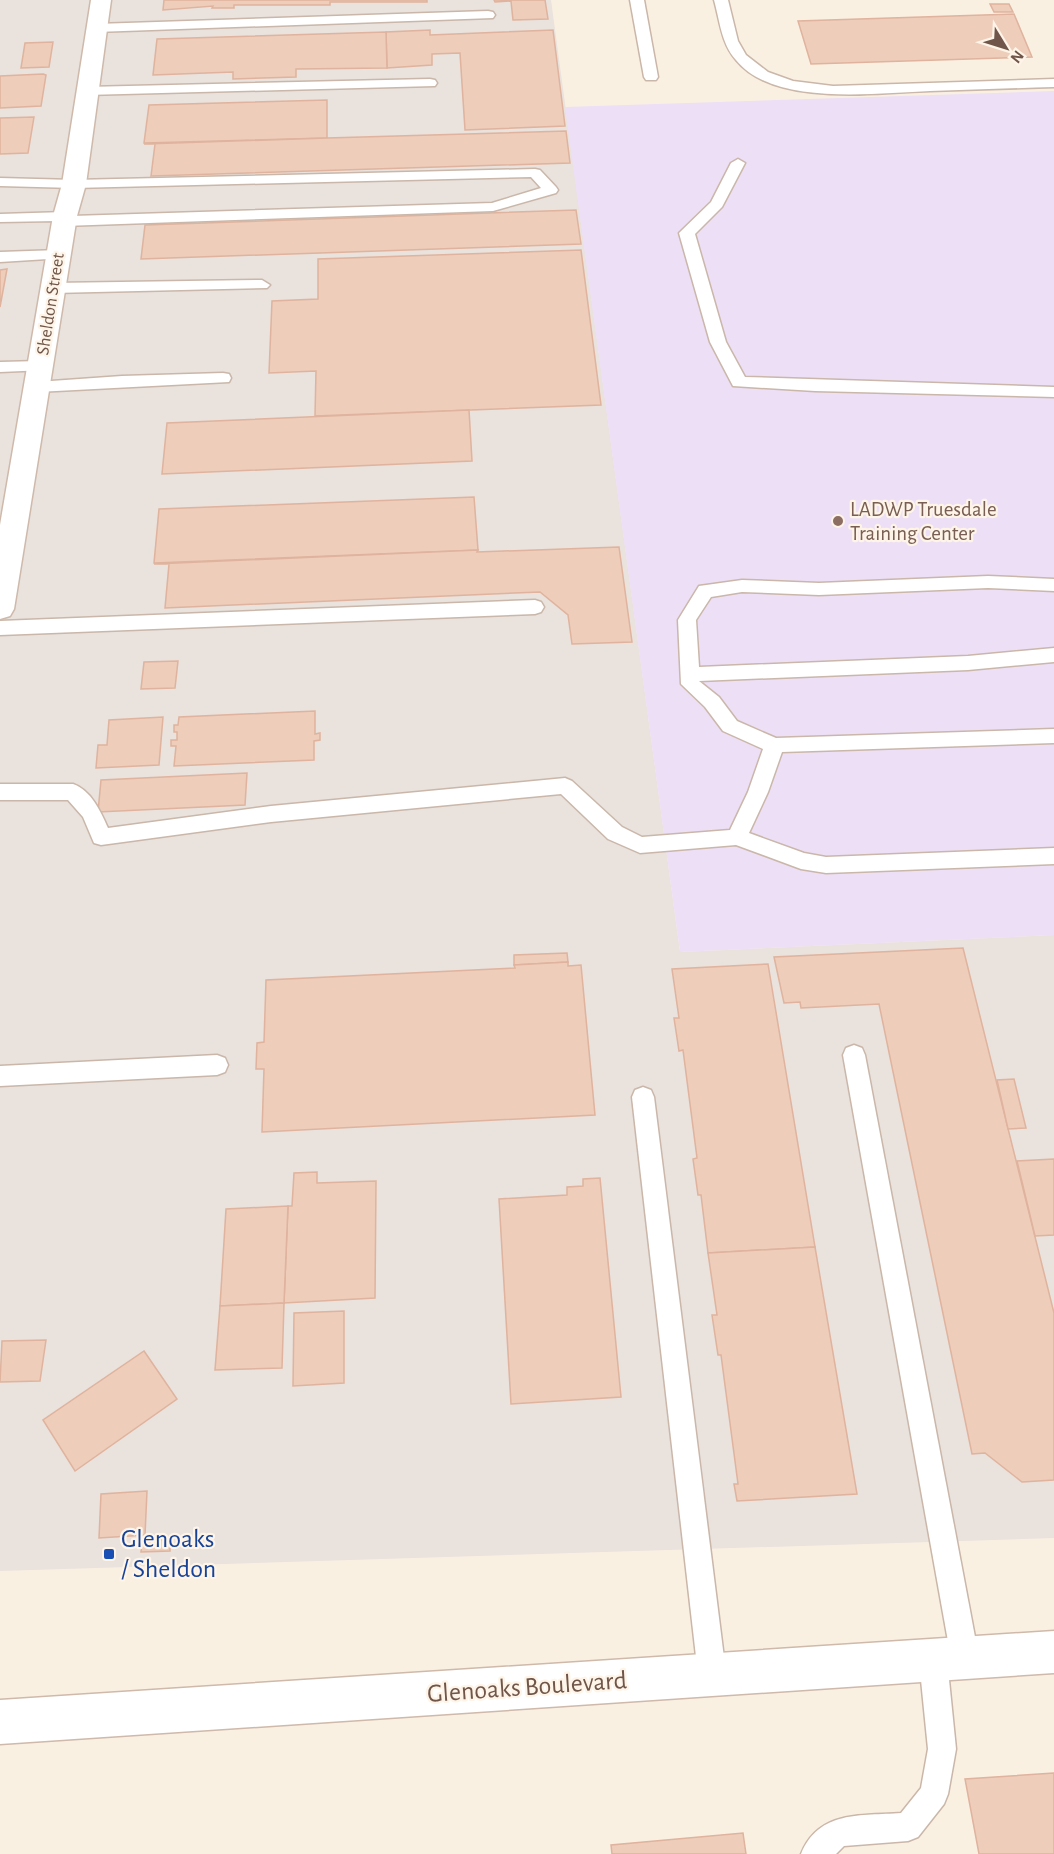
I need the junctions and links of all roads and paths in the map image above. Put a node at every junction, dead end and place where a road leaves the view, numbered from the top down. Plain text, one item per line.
1 (101, 0) edge
2 (638, 0) edge
3 (721, 0) edge
4 (488, 15) dead end
5 (96, 28) junction
6 (651, 77) dead end
7 (430, 83) dead end
8 (1054, 83) edge
9 (86, 91) junction
10 (738, 163) dead end
11 (0, 182) edge
12 (74, 184) junction
13 (0, 218) edge
14 (65, 218) junction
15 (59, 255) junction
16 (0, 257) edge
17 (262, 285) dead end
18 (53, 288) junction
19 (0, 367) edge
20 (39, 377) junction
21 (223, 378) dead end
22 (1054, 392) edge
23 (1054, 585) edge
24 (1, 596) edge
25 (535, 607) dead end
26 (0, 628) edge
27 (1054, 655) edge
28 (689, 674) junction
29 (1054, 736) edge
30 (774, 745) junction
31 (0, 792) edge
32 (736, 837) junction
33 (1054, 856) edge
34 (854, 1055) dead end
35 (217, 1065) dead end
36 (0, 1076) edge
37 (643, 1097) dead end
38 (1054, 1652) edge
39 (949, 1659) junction
40 (712, 1674) junction
41 (0, 1722) edge
42 (815, 1854) edge

1 - 5 main road, Sheldon Street
2 - 6 lane
3 - 8 lane
4 - 5 lane
5 - 9 main road, Sheldon Street
7 - 9 lane
9 - 12 main road, Sheldon Street
10 - 22 lane
11 - 12 lane
12 - 14 main road, Sheldon Street
12 - 14 lane
13 - 14 lane
14 - 15 main road, Sheldon Street
15 - 16 lane
15 - 18 main road, Sheldon Street
17 - 18 lane
18 - 20 main road, Sheldon Street
19 - 20 lane
20 - 21 lane
20 - 24 main road, Sheldon Street
23 - 28 lane
25 - 26 lane
27 - 28 lane
28 - 30 lane
29 - 30 lane
30 - 32 lane
31 - 32 lane
32 - 33 lane
34 - 39 lane
35 - 36 lane
37 - 40 lane
38 - 39 main road, Glenoaks Boulevard
39 - 40 main road, Glenoaks Boulevard
39 - 42 lane
40 - 41 main road, Glenoaks Boulevard

